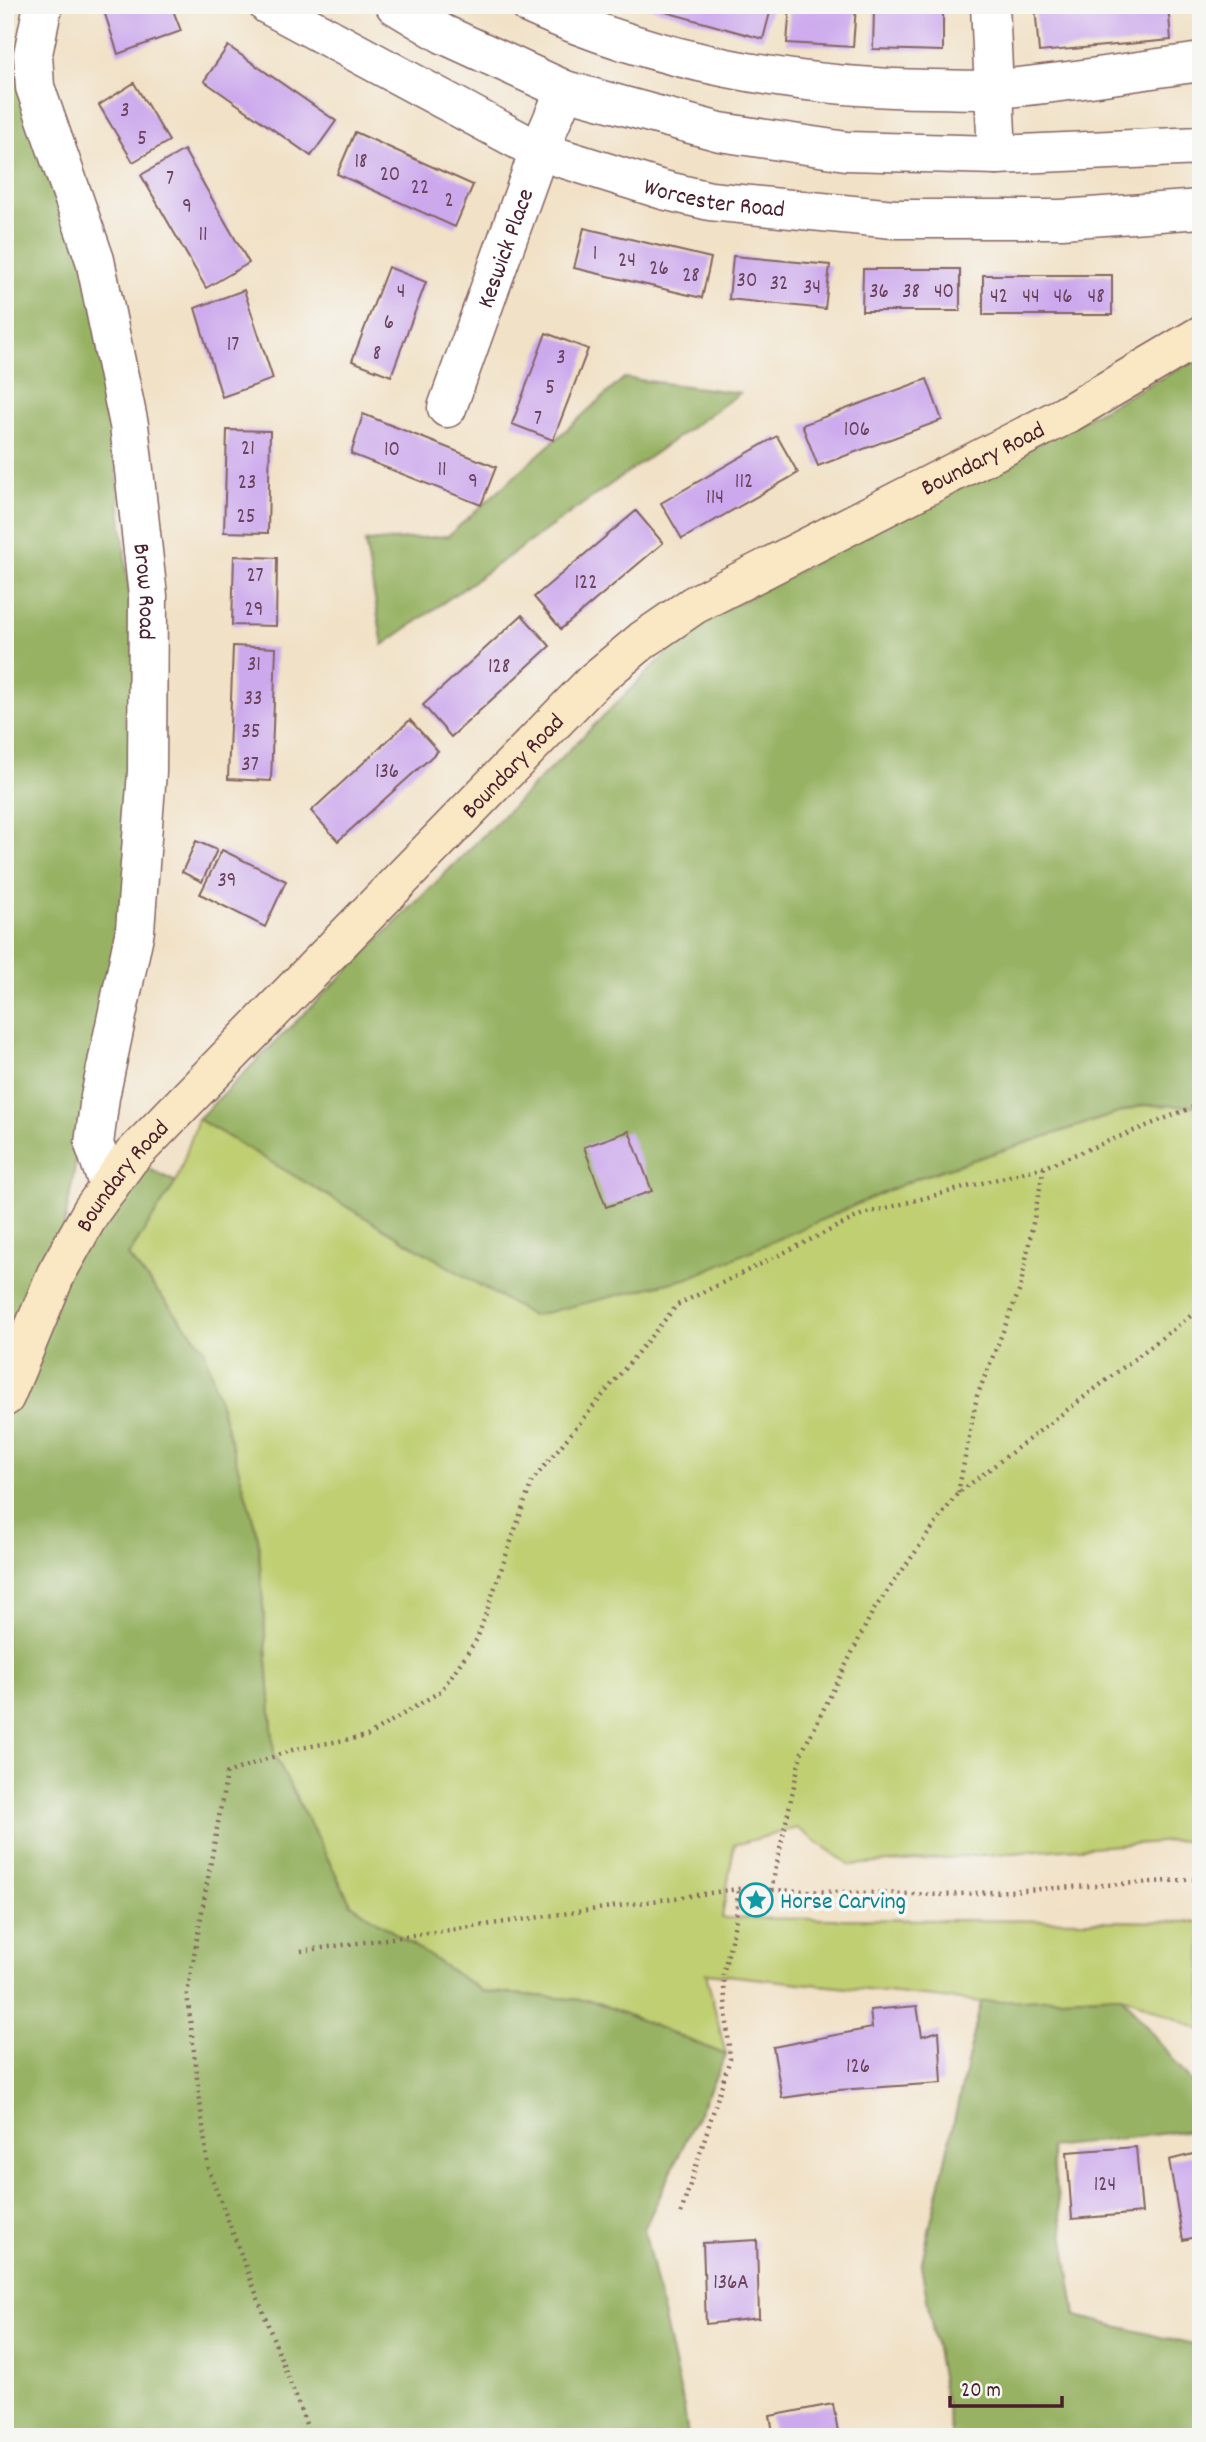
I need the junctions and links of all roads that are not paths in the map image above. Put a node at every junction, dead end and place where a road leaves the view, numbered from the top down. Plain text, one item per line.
1 (43, 5) edge
2 (268, 5) edge
3 (394, 5) edge
4 (530, 5) edge
5 (990, 5) edge
6 (1201, 62) edge
7 (565, 90) junction
8 (995, 90) junction
9 (1201, 146) edge
10 (539, 151) junction
11 (997, 155) junction
12 (1201, 209) edge
13 (1201, 335) edge
14 (447, 408) dead end
15 (109, 1187) junction
16 (5, 1397) edge

1 - 15 street, Brow Road
2 - 10 street, Worcester Road
3 - 7 street
4 - 8 street
5 - 8 street
6 - 8 street
7 - 10 street, Keswick Place
7 - 11 street
8 - 11 street
9 - 11 street
10 - 12 street, Worcester Road
10 - 14 street, Keswick Place
13 - 15 main road, Boundary Road
15 - 16 main road, Boundary Road

